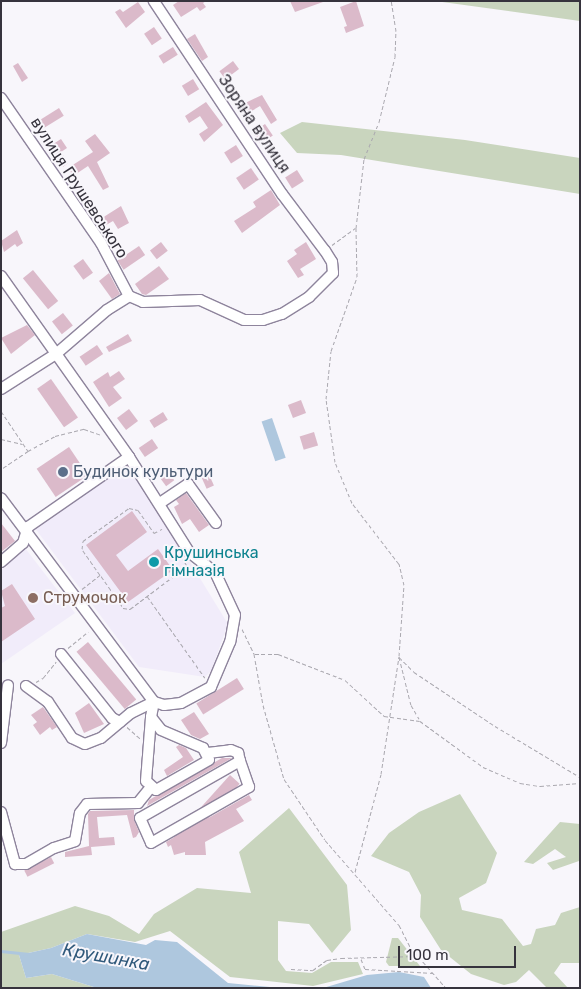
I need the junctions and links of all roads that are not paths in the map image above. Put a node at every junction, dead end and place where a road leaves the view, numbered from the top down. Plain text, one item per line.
1 (154, 1) edge
2 (1, 98) edge
3 (1, 276) edge
4 (129, 296) junction
5 (56, 354) junction
6 (1, 389) edge
7 (130, 457) junction
8 (1, 498) edge
9 (160, 503) junction
10 (216, 523) dead end
11 (26, 532) junction
12 (1, 562) edge
13 (61, 654) road end
14 (8, 685) dead end
15 (26, 686) road end
16 (154, 702) junction
17 (151, 717) junction
18 (120, 722) junction
19 (1, 743) edge
20 (208, 753) junction
21 (240, 761) junction
22 (150, 788) junction
23 (138, 803) junction
24 (1, 812) edge
25 (140, 818) junction

1 - 4 street, Зоряна вулиця
2 - 4 street, вулиця Грушевського
3 - 5 street
4 - 5 street
5 - 6 street
5 - 7 street
7 - 9 street
7 - 11 street
8 - 11 street
9 - 10 street
9 - 16 street
11 - 12 street
11 - 16 street
13 - 18 street
14 - 19 street
15 - 18 street
16 - 17 street
16 - 18 street
17 - 20 street
17 - 22 street
20 - 21 street
20 - 22 street
21 - 25 street
21 - 25 street
22 - 23 street
23 - 24 street
23 - 25 street

